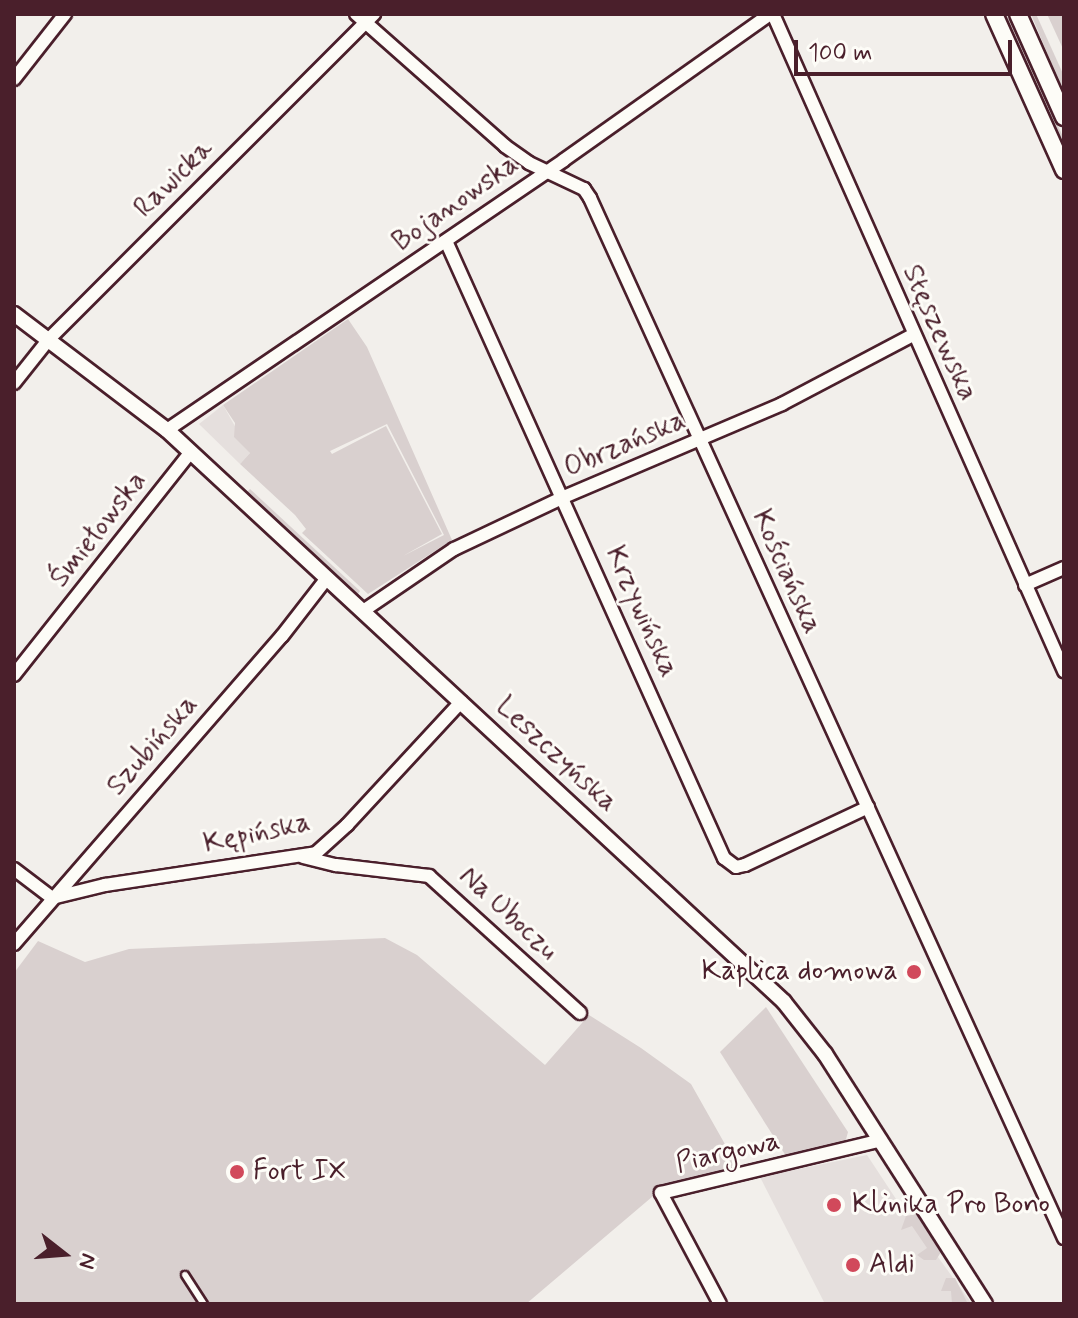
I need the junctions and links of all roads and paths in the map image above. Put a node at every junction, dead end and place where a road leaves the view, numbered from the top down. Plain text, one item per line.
1 (65, 14) edge
2 (771, 14) edge
3 (994, 14) edge
4 (1018, 14) edge
5 (365, 17) edge
6 (14, 79) edge
7 (1064, 117) edge
8 (1064, 170) edge
9 (546, 171) junction
10 (446, 241) junction
11 (14, 314) edge
12 (913, 335) junction
13 (49, 339) junction
14 (14, 383) edge
15 (167, 430) junction
16 (699, 440) junction
17 (191, 452) junction
18 (564, 497) junction
19 (1064, 568) edge
20 (327, 578) junction
21 (1025, 585) junction
22 (363, 611) junction
23 (1064, 671) edge
24 (14, 675) edge
25 (461, 702) junction
26 (868, 807) junction
27 (300, 856) junction
28 (14, 869) edge
29 (52, 898) junction
30 (14, 944) edge
31 (580, 1013) dead end
32 (881, 1140) junction
33 (1064, 1238) edge
34 (185, 1275) dead end
35 (204, 1304) edge
36 (720, 1304) edge
37 (985, 1304) edge

1 - 6 street
2 - 9 street, Bojanowska
2 - 12 street, Stęszewska
3 - 8 main road
4 - 7 main road
5 - 9 street, Kościańska
5 - 13 street, Rawicka
9 - 10 street, Bojanowska
9 - 16 street, Kościańska
10 - 15 street, Bojanowska
10 - 18 street, Krzywińska
11 - 13 street, Leszczyńska
12 - 16 street, Obrzańska
12 - 21 street, Stęszewska
13 - 14 street, Rawicka
13 - 15 street, Leszczyńska
15 - 17 street, Leszczyńska
16 - 18 street, Obrzańska
16 - 26 street, Kościańska
17 - 20 street, Leszczyńska
17 - 24 street, Śmiełowska
18 - 22 street, Obrzańska
18 - 26 street, Krzywińska
19 - 21 street
20 - 22 street, Leszczyńska
20 - 29 street, Szubińska
21 - 23 street, Stęszewska
22 - 25 street, Leszczyńska
25 - 27 street, Kępińska
25 - 32 street, Leszczyńska
26 - 33 street, Kościańska
27 - 29 street, Kępińska
27 - 31 street, Na Uboczu
28 - 29 street
29 - 30 street, Szubińska
32 - 36 street, Piargowa
32 - 37 street, Leszczyńska
34 - 35 lane

